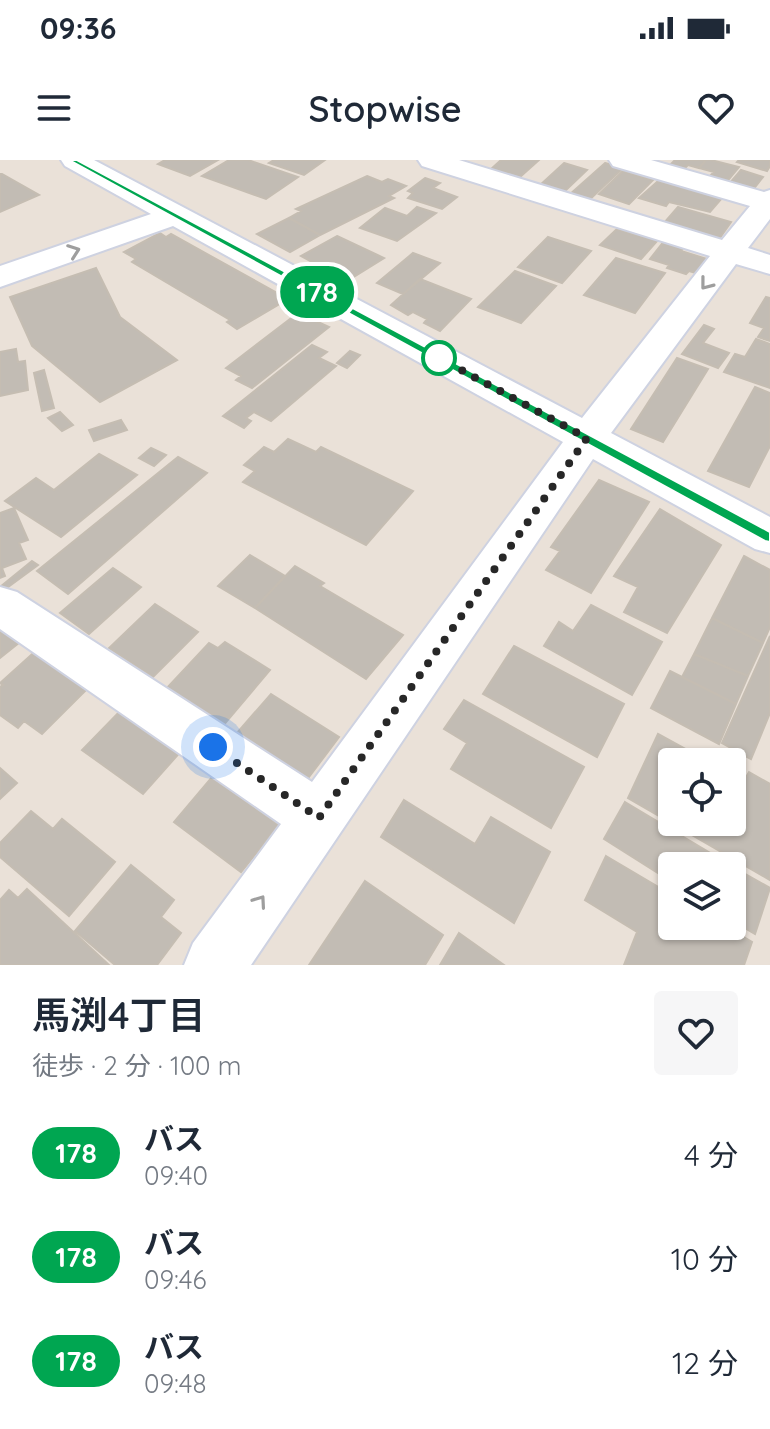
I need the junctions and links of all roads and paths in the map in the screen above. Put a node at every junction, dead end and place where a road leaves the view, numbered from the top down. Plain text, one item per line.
1 (74, 160) edge
2 (431, 160) edge
3 (622, 160) edge
4 (769, 201) edge
5 (175, 215) junction
6 (730, 253) junction
7 (770, 265) edge
8 (0, 277) edge
9 (587, 438) junction
10 (770, 537) edge
11 (1, 605) edge
12 (319, 818) junction
13 (215, 965) edge

1 - 5 street
2 - 6 street
3 - 4 street
4 - 6 street
8 -> 5 street
5 - 9 street
6 - 7 street
6 -> 9 street
9 - 10 street
9 - 12 street
11 - 12 street
13 -> 12 street

